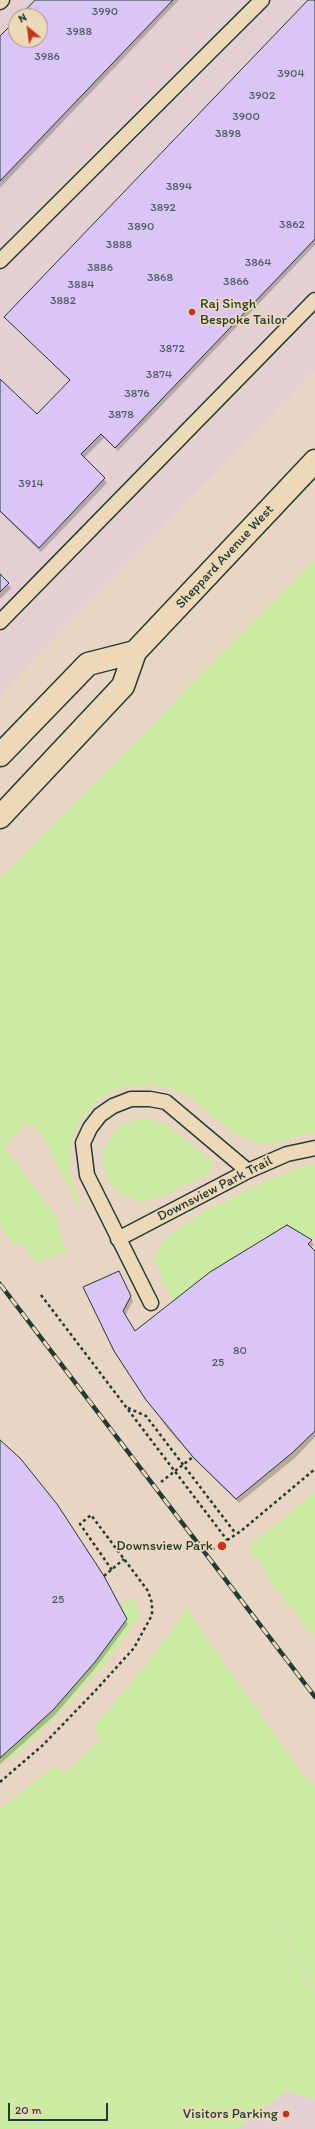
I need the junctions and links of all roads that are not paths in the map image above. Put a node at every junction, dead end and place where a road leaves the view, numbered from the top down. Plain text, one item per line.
1 (262, 0) edge
2 (0, 261) edge
3 (315, 300) edge
4 (315, 461) edge
5 (0, 622) edge
6 (135, 652) junction
7 (0, 755) edge
8 (0, 817) edge
9 (315, 1148) edge
10 (248, 1171) junction
11 (118, 1239) junction
12 (151, 1303) dead end

1 - 2 lane
3 - 5 lane
4 - 6 main road, Sheppard Avenue West
6 - 7 main road
6 - 8 main road, Sheppard Avenue West
9 - 10 lane, Downsview Park Trail
10 - 11 lane, Downsview Park Trail
10 - 11 lane
11 - 12 lane

